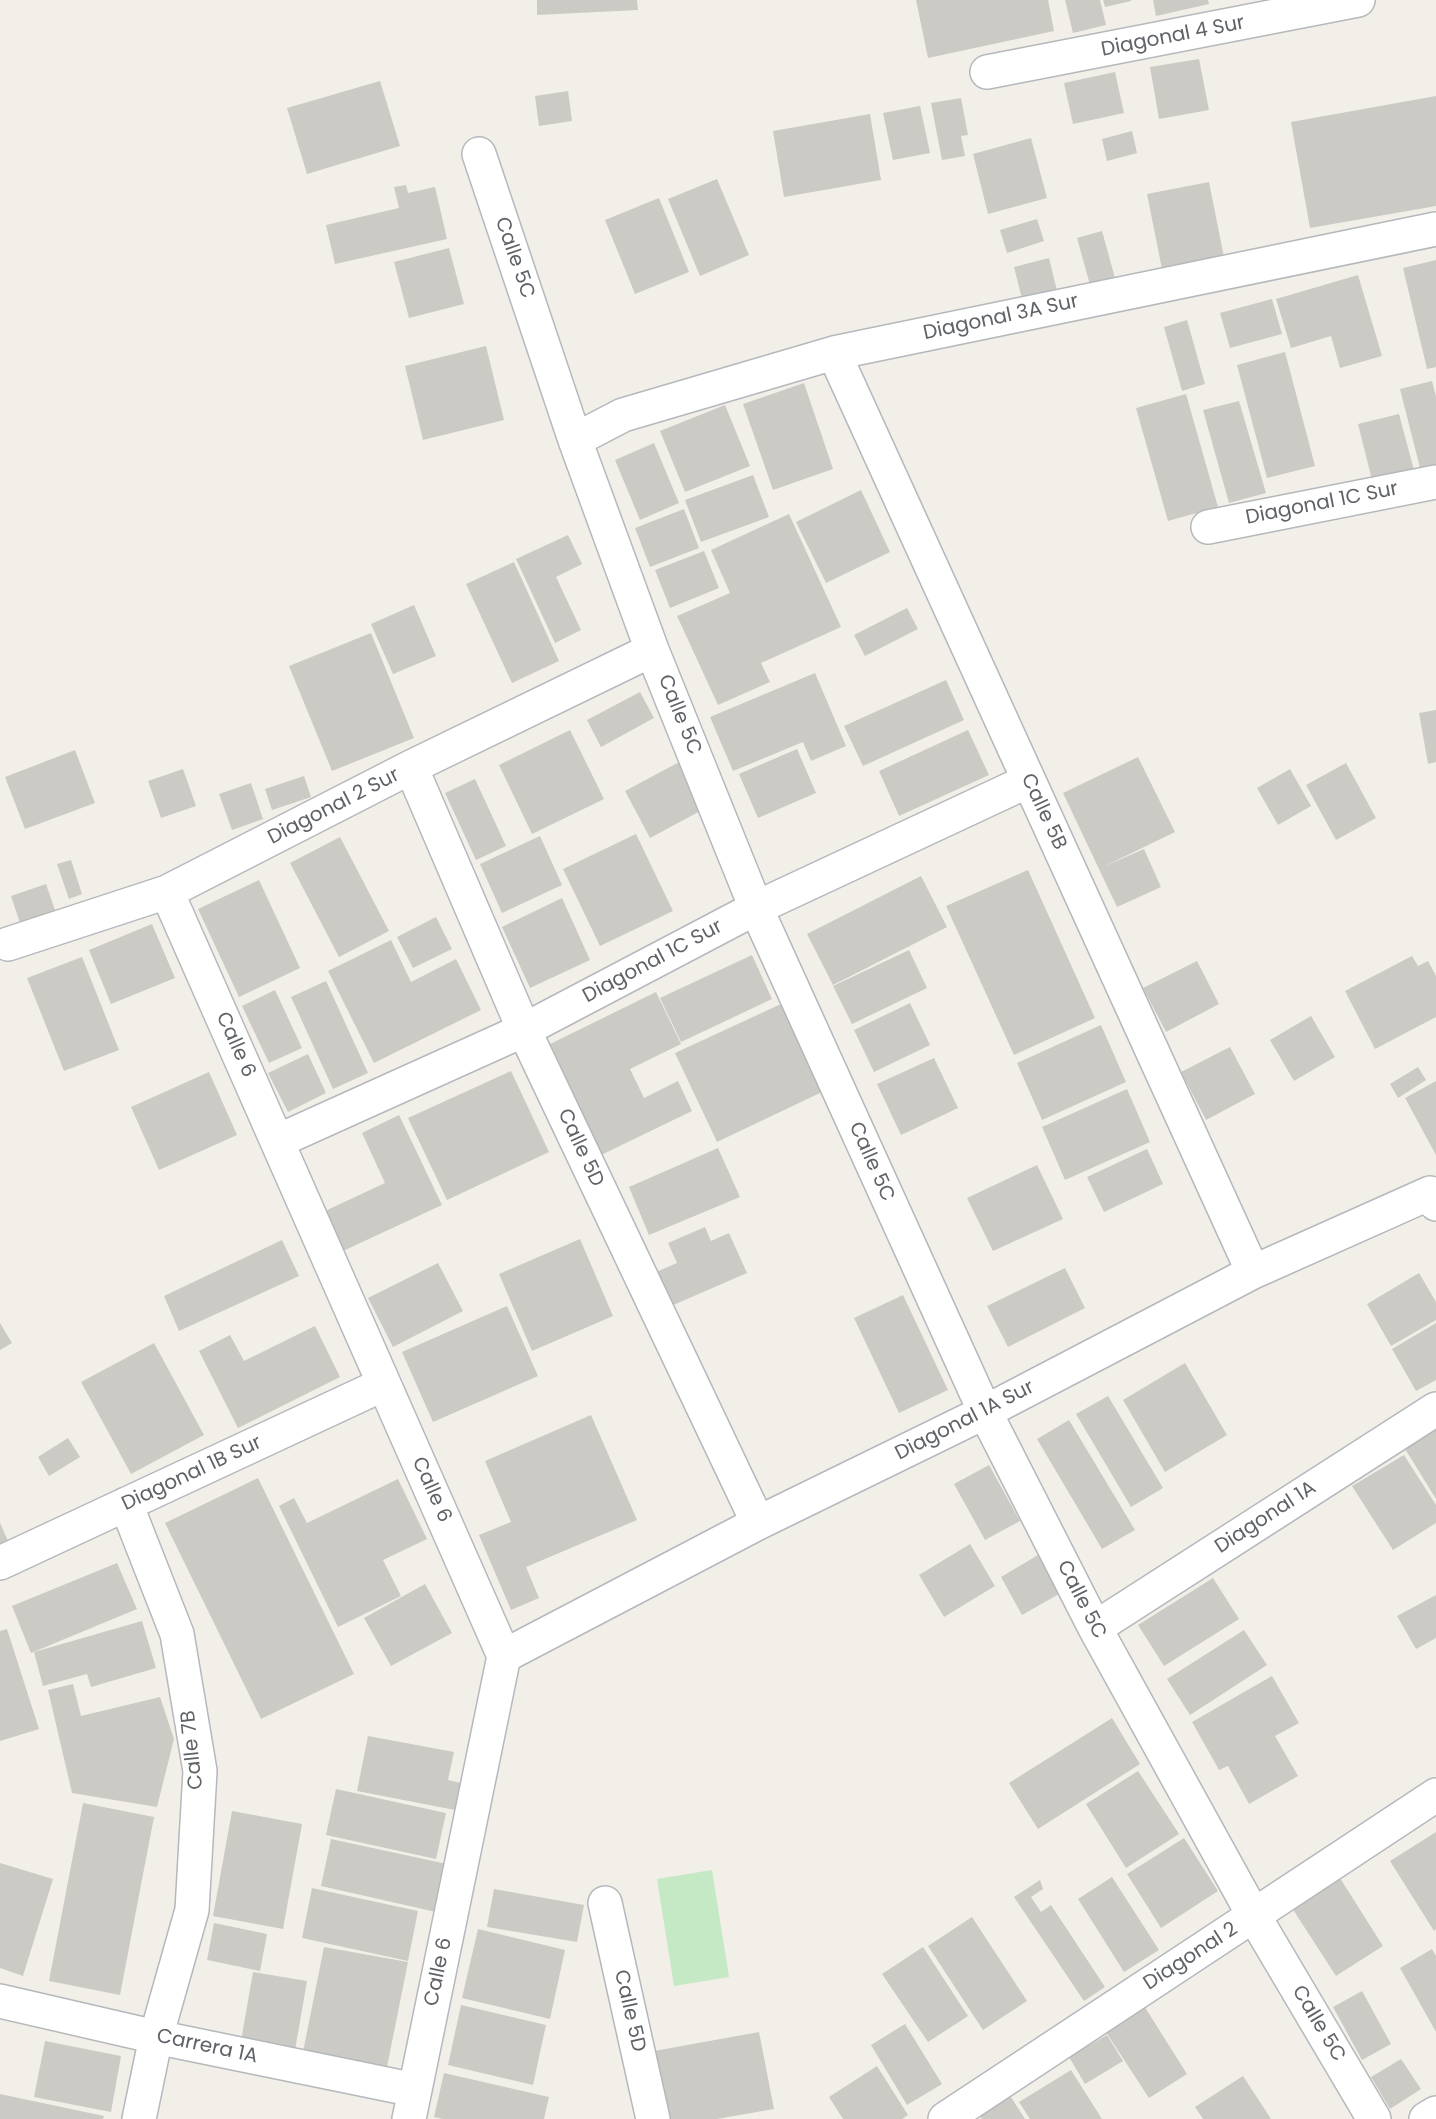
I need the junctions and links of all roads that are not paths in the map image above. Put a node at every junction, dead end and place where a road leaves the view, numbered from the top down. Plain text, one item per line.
1 (1358, 0) edge
2 (1229, 13) edge
3 (987, 72) dead end
4 (478, 154) dead end
5 (1436, 229) edge
6 (834, 353) junction
7 (575, 440) junction
8 (1436, 482) edge
9 (1208, 527) dead end
10 (652, 650) junction
11 (411, 767) junction
12 (1028, 781) junction
13 (167, 892) junction
14 (756, 908) junction
15 (8, 944) dead end
16 (524, 1030) junction
17 (278, 1141) junction
18 (1433, 1199) edge
19 (1253, 1272) junction
20 (384, 1384) junction
21 (1436, 1408) edge
22 (985, 1412) junction
23 (126, 1504) junction
24 (758, 1523) junction
25 (0, 1563) edge
26 (1095, 1628) junction
27 (504, 1656) junction
28 (1436, 1795) edge
29 (605, 1904) dead end
30 (1254, 1916) junction
31 (0, 2001) edge
32 (156, 2037) junction
33 (412, 2104) edge
34 (1436, 2112) edge
35 (139, 2119) edge
36 (653, 2119) edge
37 (945, 2119) edge
38 (1374, 2119) edge
39 (1426, 2119) edge

1 - 2 street, Diagonal 4 Sur
2 - 3 street, Diagonal 4 Sur
4 - 7 street, Calle 5C
5 - 6 street, Diagonal 3A Sur
6 - 7 street, Diagonal 3A Sur
6 - 12 street, Calle 5B
7 - 10 street, Calle 5C
8 - 9 street, Diagonal 1C Sur
10 - 11 street, Diagonal 2 Sur
10 - 14 street, Calle 5C
11 - 13 street, Diagonal 2 Sur
11 - 16 street, Calle 5D
12 - 14 street, Diagonal 1C Sur
12 - 19 street, Calle 5B
13 - 15 street, Diagonal 2 Sur
13 - 17 street, Calle 6
14 - 16 street, Diagonal 1C Sur
14 - 22 street, Calle 5C
16 - 17 street, Diagonal 1C Sur
16 - 24 street, Calle 5D
17 - 20 street, Calle 6
18 - 19 street, Diagonal 1A Sur
19 - 22 street, Diagonal 1A Sur
20 - 23 street, Diagonal 1B Sur
20 - 27 street, Calle 6
21 - 26 street, Diagonal 1A
22 - 24 street, Diagonal 1A Sur
22 - 26 street, Calle 5C
23 - 25 street, Diagonal 1B Sur
23 - 32 street, Calle 7B
24 - 27 street, Diagonal 1A Sur
26 - 30 street, Calle 5C
27 - 33 street, Calle 6
28 - 30 street, Diagonal 2
29 - 36 street, Calle 5D
30 - 37 street, Diagonal 2
30 - 38 street, Calle 5C
31 - 32 street, Carrera 1A
32 - 33 street, Carrera 1A
32 - 35 street, Calle 7B
34 - 39 street

